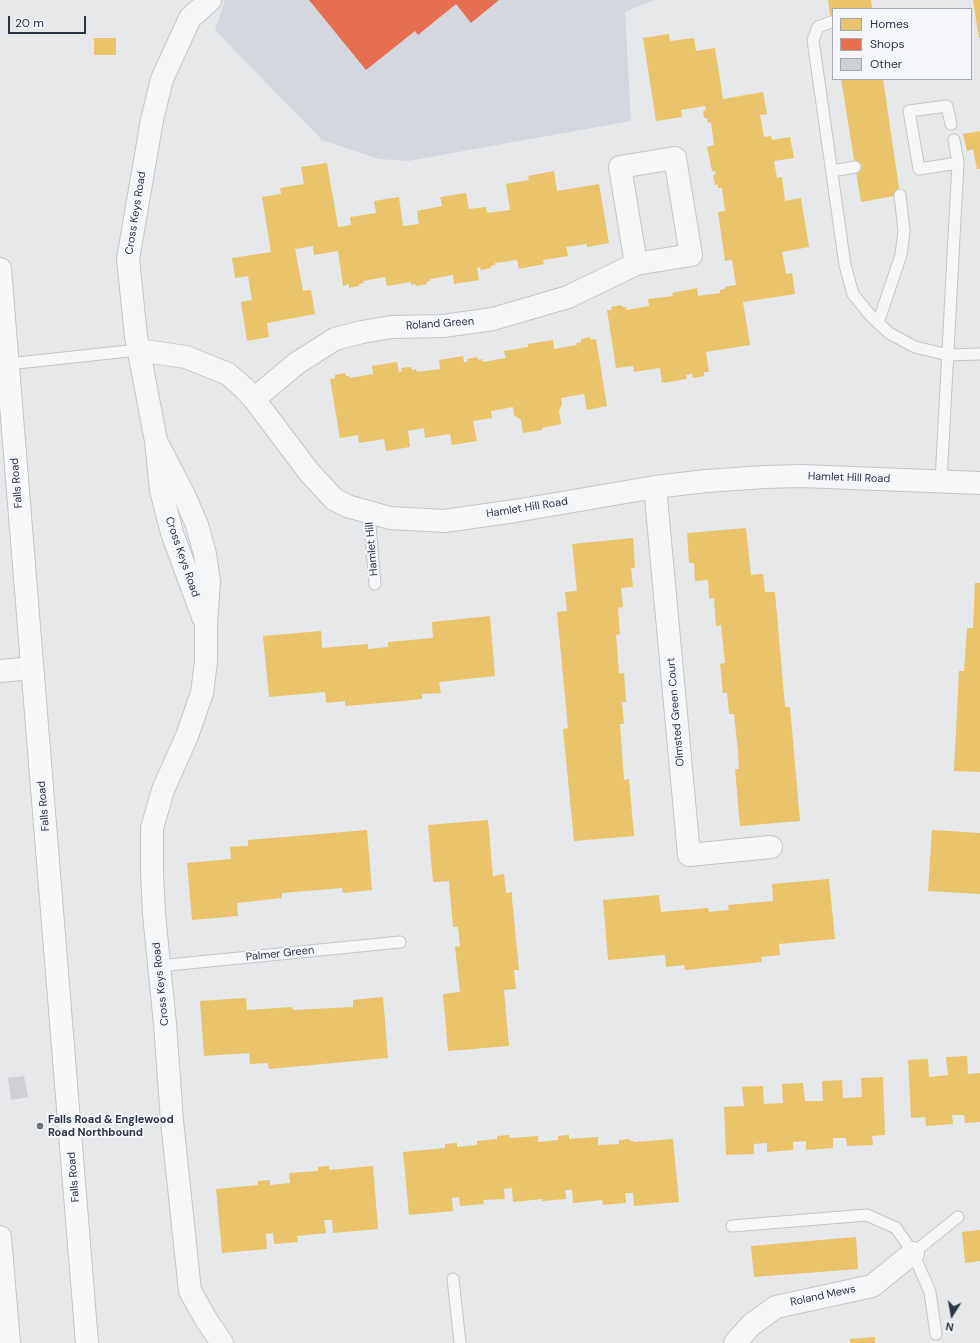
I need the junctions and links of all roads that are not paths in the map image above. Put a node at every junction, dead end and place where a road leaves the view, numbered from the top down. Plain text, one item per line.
1 (210, 0) edge
2 (187, 9) edge
3 (831, 22) dead end
4 (951, 124) dead end
5 (954, 140) dead end
6 (958, 163) junction
7 (855, 167) dead end
8 (832, 171) junction
9 (900, 195) dead end
10 (636, 264) junction
11 (0, 269) edge
12 (878, 322) junction
13 (138, 350) junction
14 (980, 354) edge
15 (948, 355) junction
16 (8, 364) junction
17 (254, 399) junction
18 (941, 481) junction
19 (980, 483) edge
20 (655, 487) junction
21 (369, 513) junction
22 (375, 584) dead end
23 (32, 668) junction
24 (0, 671) edge
25 (770, 847) dead end
26 (400, 942) dead end
27 (160, 966) junction
28 (958, 1217) dead end
29 (732, 1226) dead end
30 (0, 1237) edge
31 (913, 1253) junction
32 (453, 1279) dead end
33 (936, 1334) dead end
34 (8, 1343) edge
35 (87, 1343) edge
36 (222, 1343) edge
37 (460, 1343) edge
38 (735, 1343) edge

1 - 2 street, Cross Keys Road
2 - 13 street, Cross Keys Road
3 - 8 lane
4 - 6 lane
5 - 6 lane
6 - 15 lane
7 - 8 lane
8 - 12 lane
9 - 12 lane
10 - 10 street, Roland Green
10 - 17 street, Roland Green
11 - 16 main road, Falls Road
12 - 15 lane
13 - 16 lane
13 - 17 street, Hamlet Hill Road
13 - 27 street, Cross Keys Road
14 - 15 lane
15 - 18 lane
16 - 23 main road, Falls Road
17 - 21 street, Hamlet Hill Road
18 - 19 street, Hamlet Hill Road
18 - 20 street, Hamlet Hill Road
20 - 21 street, Hamlet Hill Road
20 - 25 street, Olmsted Green Court
21 - 22 lane, Hamlet Hill
23 - 24 street
23 - 35 main road, Falls Road
26 - 27 lane, Palmer Green
27 - 36 street, Cross Keys Road
28 - 31 lane
29 - 31 lane
30 - 34 street
31 - 33 lane
31 - 38 street, Roland Mews
32 - 37 lane

